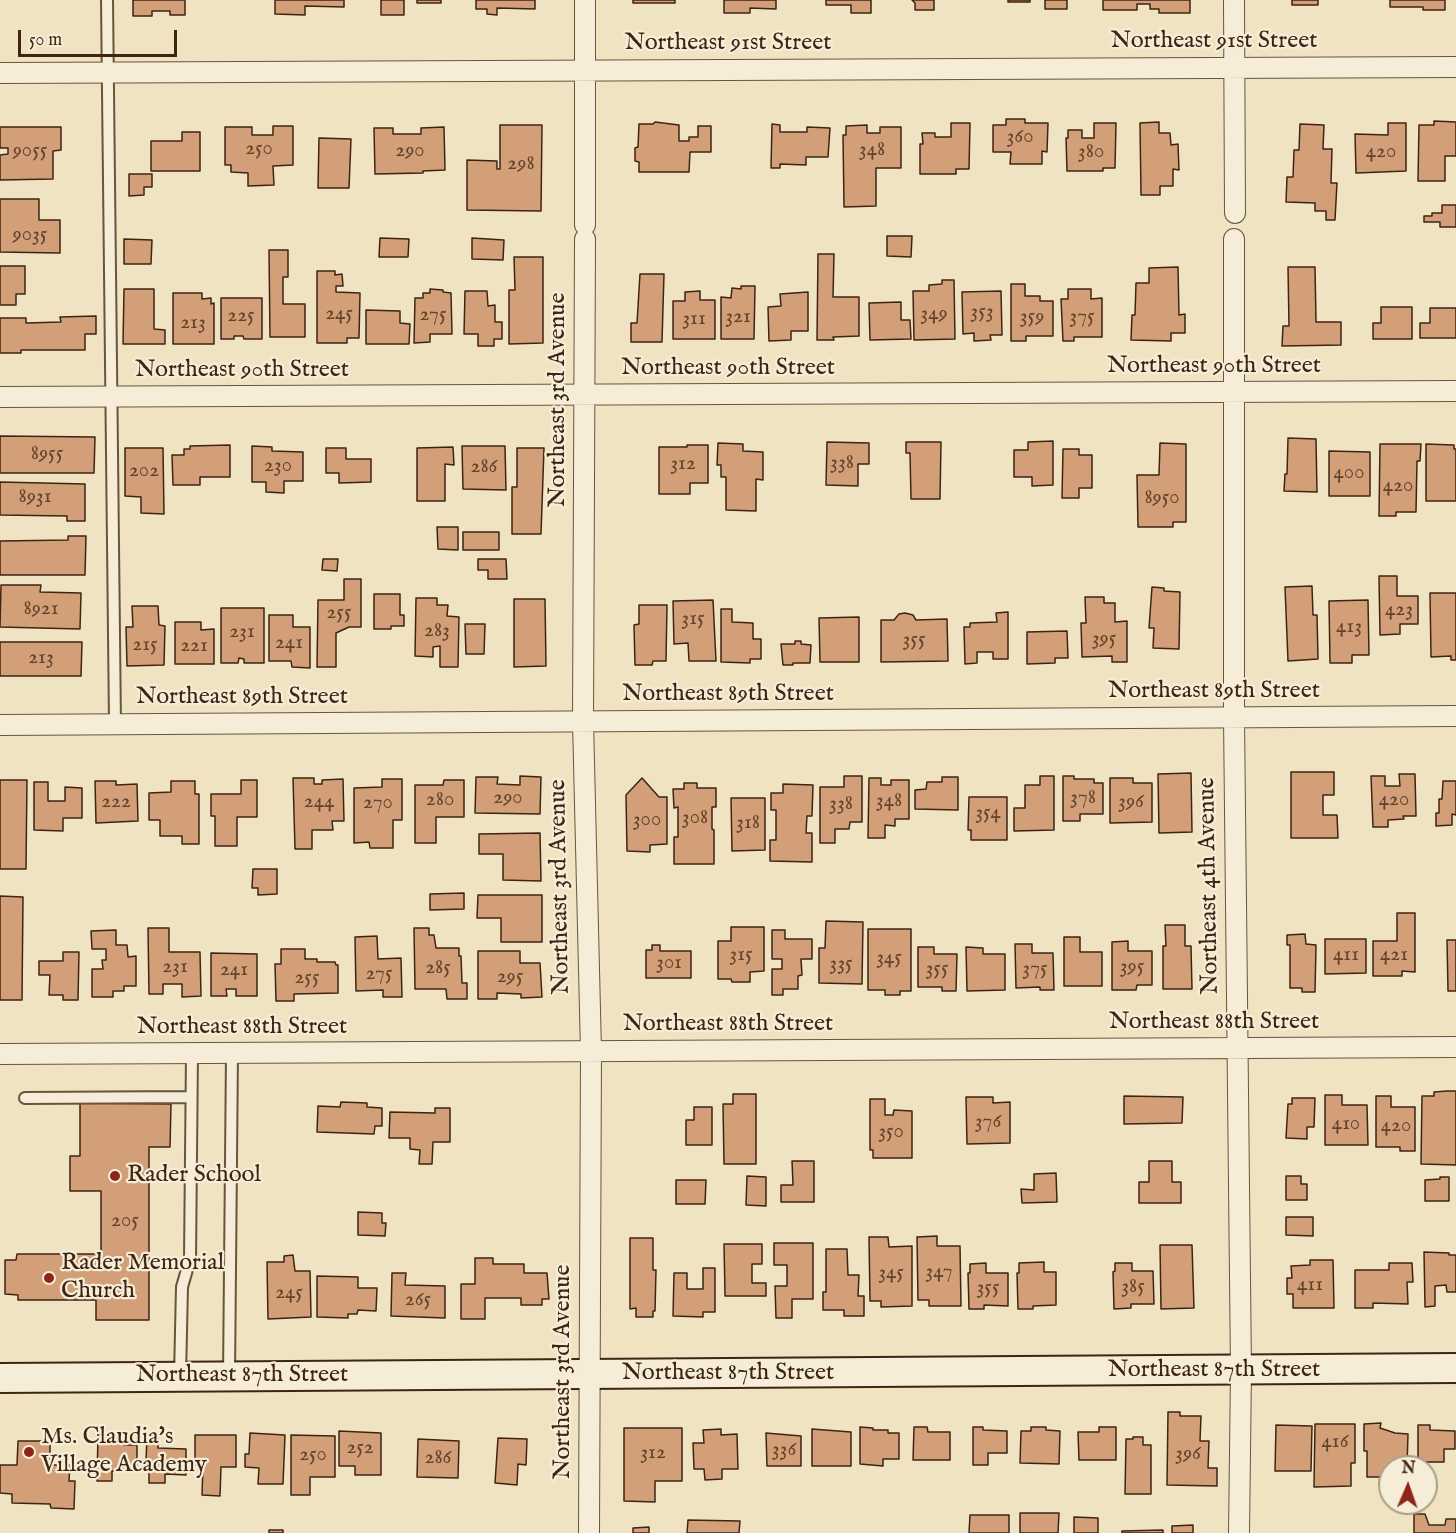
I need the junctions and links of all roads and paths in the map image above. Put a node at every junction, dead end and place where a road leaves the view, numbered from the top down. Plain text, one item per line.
1 (107, 0) edge
2 (585, 0) edge
3 (1234, 0) edge
4 (1456, 67) edge
5 (1234, 68) junction
6 (585, 71) junction
7 (108, 73) junction
8 (0, 74) edge
9 (1235, 213) dead end
10 (1234, 239) dead end
11 (1234, 392) junction
12 (1456, 392) edge
13 (585, 395) junction
14 (0, 397) edge
15 (111, 397) junction
16 (1456, 716) edge
17 (1233, 717) junction
18 (583, 721) junction
19 (115, 724) junction
20 (0, 725) edge
21 (1456, 1047) edge
22 (1238, 1048) junction
23 (591, 1052) junction
24 (192, 1053) junction
25 (232, 1053) junction
26 (0, 1054) edge
27 (191, 1097) junction
28 (26, 1098) dead end
29 (1456, 1368) edge
30 (1241, 1371) junction
31 (590, 1375) junction
32 (180, 1377) junction
33 (230, 1377) junction
34 (0, 1378) edge
35 (589, 1533) edge
36 (1239, 1533) edge

1 - 7 lane
2 - 6 street, Northeast 3rd Avenue
3 - 5 street
4 - 5 street, Northeast 91st Street
5 - 6 street, Northeast 91st Street
5 - 9 street
6 - 7 street, Northeast 91st Street
6 - 13 street, Northeast 3rd Avenue
7 - 8 street, Northeast 91st Street
7 - 15 lane
10 - 11 street, Northeast 4th Avenue
11 - 12 street, Northeast 90th Street
11 - 13 street, Northeast 90th Street
11 - 17 street, Northeast 4th Avenue
13 - 15 street, Northeast 90th Street
13 - 18 street, Northeast 3rd Avenue
14 - 15 street, Northeast 90th Street
15 - 19 lane
16 - 17 street, Northeast 89th Street
17 - 18 street, Northeast 89th Street
17 - 22 street, Northeast 4th Avenue
18 - 19 street, Northeast 89th Street
18 - 23 street, Northeast 3rd Avenue
19 - 20 street, Northeast 89th Street
21 - 22 street, Northeast 88th Street
22 - 23 street, Northeast 88th Street
22 - 30 street, Northeast 4th Avenue
23 - 25 street, Northeast 88th Street
23 - 31 street, Northeast 3rd Avenue
24 - 25 street, Northeast 88th Street
24 - 26 street, Northeast 88th Street
24 - 27 lane
25 - 33 lane
27 - 28 lane
27 - 32 lane
29 - 30 street, Northeast 87th Street
30 - 31 street, Northeast 87th Street
30 - 36 street, Northeast 4th Avenue
31 - 33 street, Northeast 87th Street
31 - 35 street, Northeast 3rd Avenue
32 - 33 street, Northeast 87th Street
32 - 34 street, Northeast 87th Street

